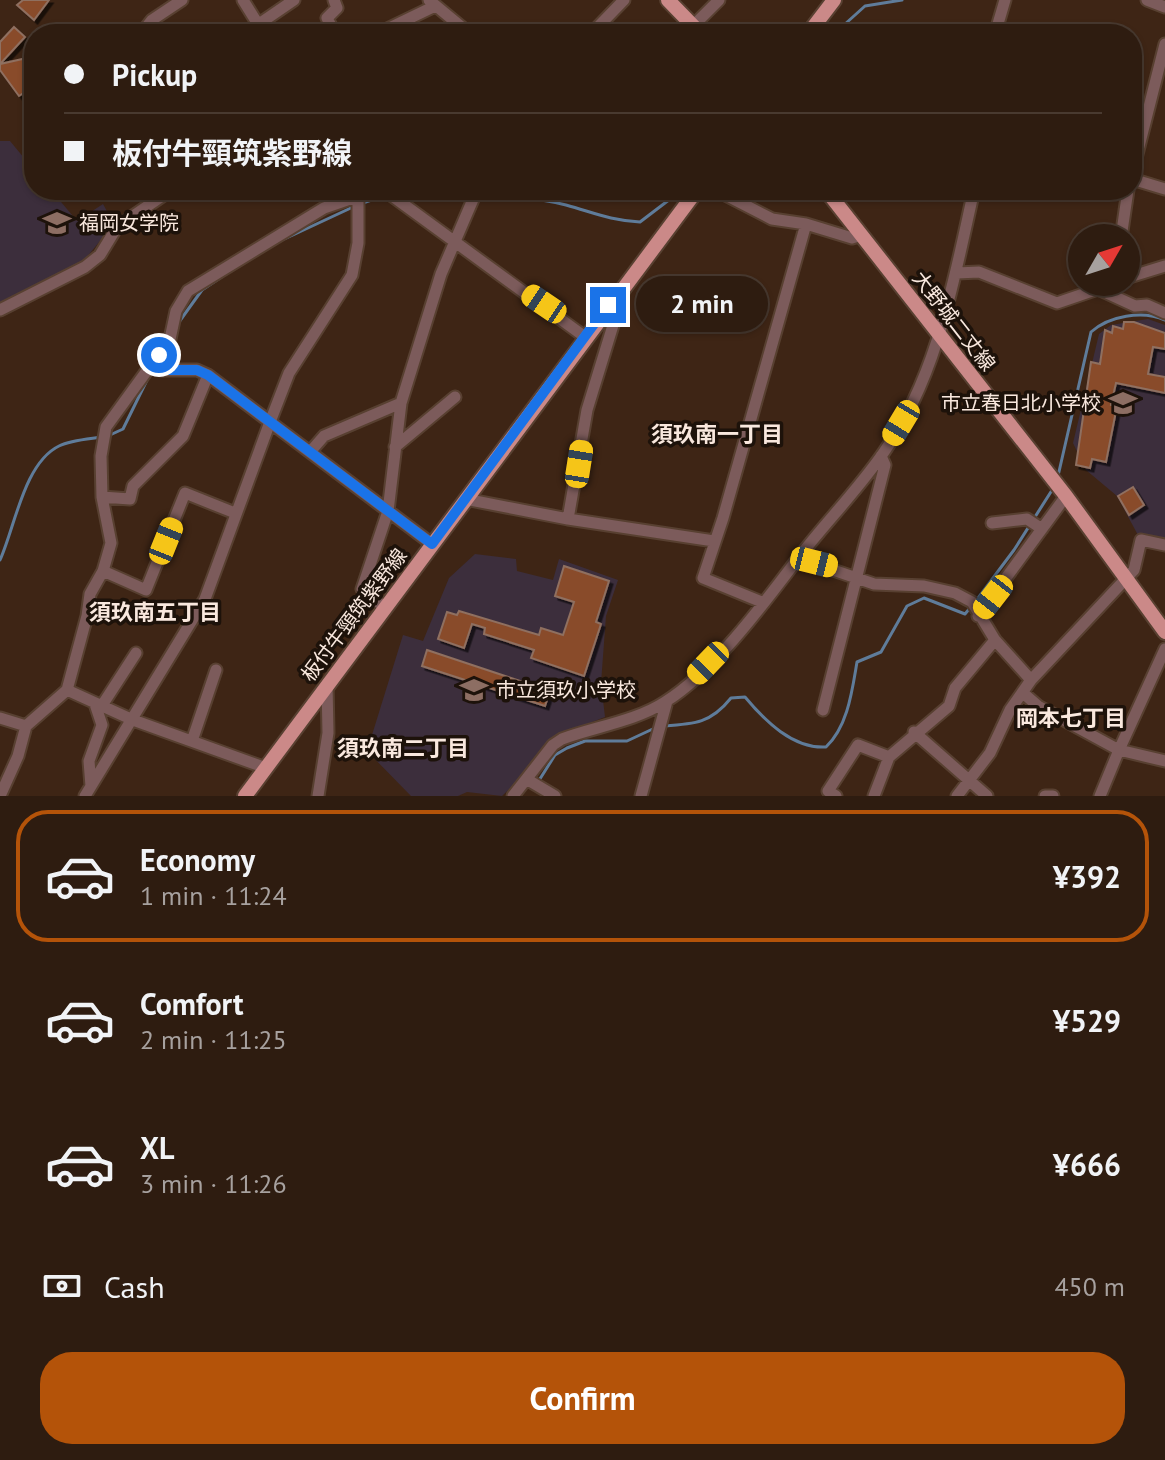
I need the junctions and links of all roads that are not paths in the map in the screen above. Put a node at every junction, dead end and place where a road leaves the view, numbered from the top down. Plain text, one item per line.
1 (182, 0) edge
2 (243, 0) edge
3 (294, 0) edge
4 (334, 0) edge
5 (624, 0) edge
6 (668, 0) edge
7 (719, 0) edge
8 (834, 0) edge
9 (1005, 0) edge
10 (1147, 0) edge
11 (432, 3) edge
12 (1165, 7) edge
13 (149, 24) edge
14 (259, 24) edge
15 (268, 24) edge
16 (330, 24) edge
17 (395, 24) edge
18 (458, 24) edge
19 (601, 24) edge
20 (691, 24) edge
21 (701, 24) edge
22 (816, 24) edge
23 (998, 24) edge
24 (1165, 44) edge
25 (1142, 134) edge
26 (1142, 175) edge
27 (1165, 189) edge
28 (148, 200) edge
29 (347, 200) edge
30 (358, 200) edge
31 (397, 200) edge
32 (473, 200) edge
33 (689, 200) edge
34 (735, 200) edge
35 (834, 200) edge
36 (972, 200) edge
37 (1127, 200) edge
38 (806, 224) junction
39 (1123, 224) edge
40 (862, 235) junction
41 (457, 245) junction
42 (1165, 251) edge
43 (1164, 266) edge
44 (957, 273) junction
45 (1140, 274) edge
46 (1074, 296) edge
47 (1120, 296) edge
48 (608, 305) junction
49 (0, 310) edge
50 (1165, 313) edge
51 (939, 335) junction
52 (585, 337) junction
53 (159, 355) junction
54 (208, 375) junction
55 (455, 397) dead end
56 (401, 403) junction
57 (270, 422) junction
58 (395, 447) junction
59 (310, 452) junction
60 (881, 456) junction
61 (1066, 496) junction
62 (102, 497) junction
63 (465, 499) junction
64 (388, 511) junction
65 (235, 513) junction
66 (568, 519) junction
67 (992, 523) dead end
68 (1042, 529) junction
69 (714, 541) junction
70 (432, 544) junction
71 (1165, 545) edge
72 (798, 558) junction
73 (103, 571) junction
74 (858, 578) junction
75 (1126, 579) junction
76 (764, 603) junction
77 (384, 607) junction
78 (978, 616) junction
79 (1165, 632) edge
80 (995, 640) junction
81 (1165, 649) edge
82 (136, 653) dead end
83 (216, 670) dead end
84 (1031, 680) junction
85 (327, 684) junction
86 (67, 690) junction
87 (1023, 693) junction
88 (667, 701) junction
89 (98, 705) junction
90 (823, 710) dead end
91 (0, 718) edge
92 (133, 720) junction
93 (26, 726) junction
94 (914, 732) junction
95 (192, 741) junction
96 (1119, 750) junction
97 (889, 757) junction
98 (1165, 761) edge
99 (266, 768) junction
100 (528, 780) junction
101 (969, 782) junction
102 (88, 791) edge
103 (5, 792) edge
104 (245, 796) edge
105 (318, 796) edge
106 (513, 796) edge
107 (555, 796) edge
108 (641, 796) edge
109 (836, 796) edge
110 (874, 796) edge
111 (957, 796) edge
112 (987, 796) edge
113 (1045, 796) edge
114 (1053, 796) edge
115 (1100, 796) edge

1 - 13 street
2 - 14 street
3 - 15 street
4 - 16 street
5 - 19 street
6 - 20 main road
7 - 21 street
8 - 22 main road
9 - 23 street
10 - 12 street
11 - 17 street
11 - 18 street
24 - 25 street
26 - 27 street
28 - 49 street
29 - 53 street
30 - 57 street
31 - 41 street
32 - 41 street
33 - 48 main road, 板付牛頸筑紫野線
34 - 38 street
35 - 40 main road, 大野城二丈線
36 - 44 street
37 - 39 street
38 - 40 street
38 - 69 street
40 - 51 main road, 大野城二丈線
41 - 52 street
41 - 56 street
42 - 43 street
43 - 45 street
44 - 46 street
44 - 51 street
47 - 50 street
48 - 52 main road, 板付牛頸筑紫野線
48 - 66 street
51 - 60 street
51 - 61 main road, 大野城二丈線
52 - 63 main road, 板付牛頸筑紫野線
53 - 54 street
53 - 62 street
54 - 57 street
54 - 62 street
55 - 58 street
56 - 58 street
56 - 59 street
57 - 59 street
57 - 65 street
58 - 64 street
59 - 64 street
60 - 72 street
60 - 74 street
61 - 68 street
61 - 75 main road, 大野城二丈線
62 - 73 street
63 - 66 street
63 - 70 main road, 板付牛頸筑紫野線
64 - 70 street
64 - 77 street
65 - 73 street
65 - 92 street
66 - 69 street
67 - 68 street
68 - 78 street
69 - 76 street
70 - 77 main road, 板付牛頸筑紫野線
71 - 75 street
72 - 74 street
72 - 76 street
73 - 86 street
74 - 78 street
74 - 90 street
75 - 79 main road, 大野城二丈線
75 - 84 street
76 - 88 street
77 - 85 main road, 板付牛頸筑紫野線
78 - 80 street
80 - 84 street
80 - 94 street
81 - 96 street
82 - 89 street
83 - 95 street
84 - 87 street
85 - 99 main road, 板付牛頸筑紫野線
85 - 105 street
86 - 89 street
86 - 93 street
87 - 96 street
87 - 101 street
88 - 100 street
88 - 108 street
89 - 92 street
89 - 102 street
91 - 93 street
92 - 95 street
92 - 102 street
93 - 103 street
94 - 97 street
94 - 101 street
95 - 99 street
96 - 98 street
96 - 115 street
97 - 109 street
97 - 110 street
99 - 104 main road, 板付牛頸筑紫野線
100 - 106 street
100 - 107 street
101 - 111 street
101 - 112 street
113 - 114 street

